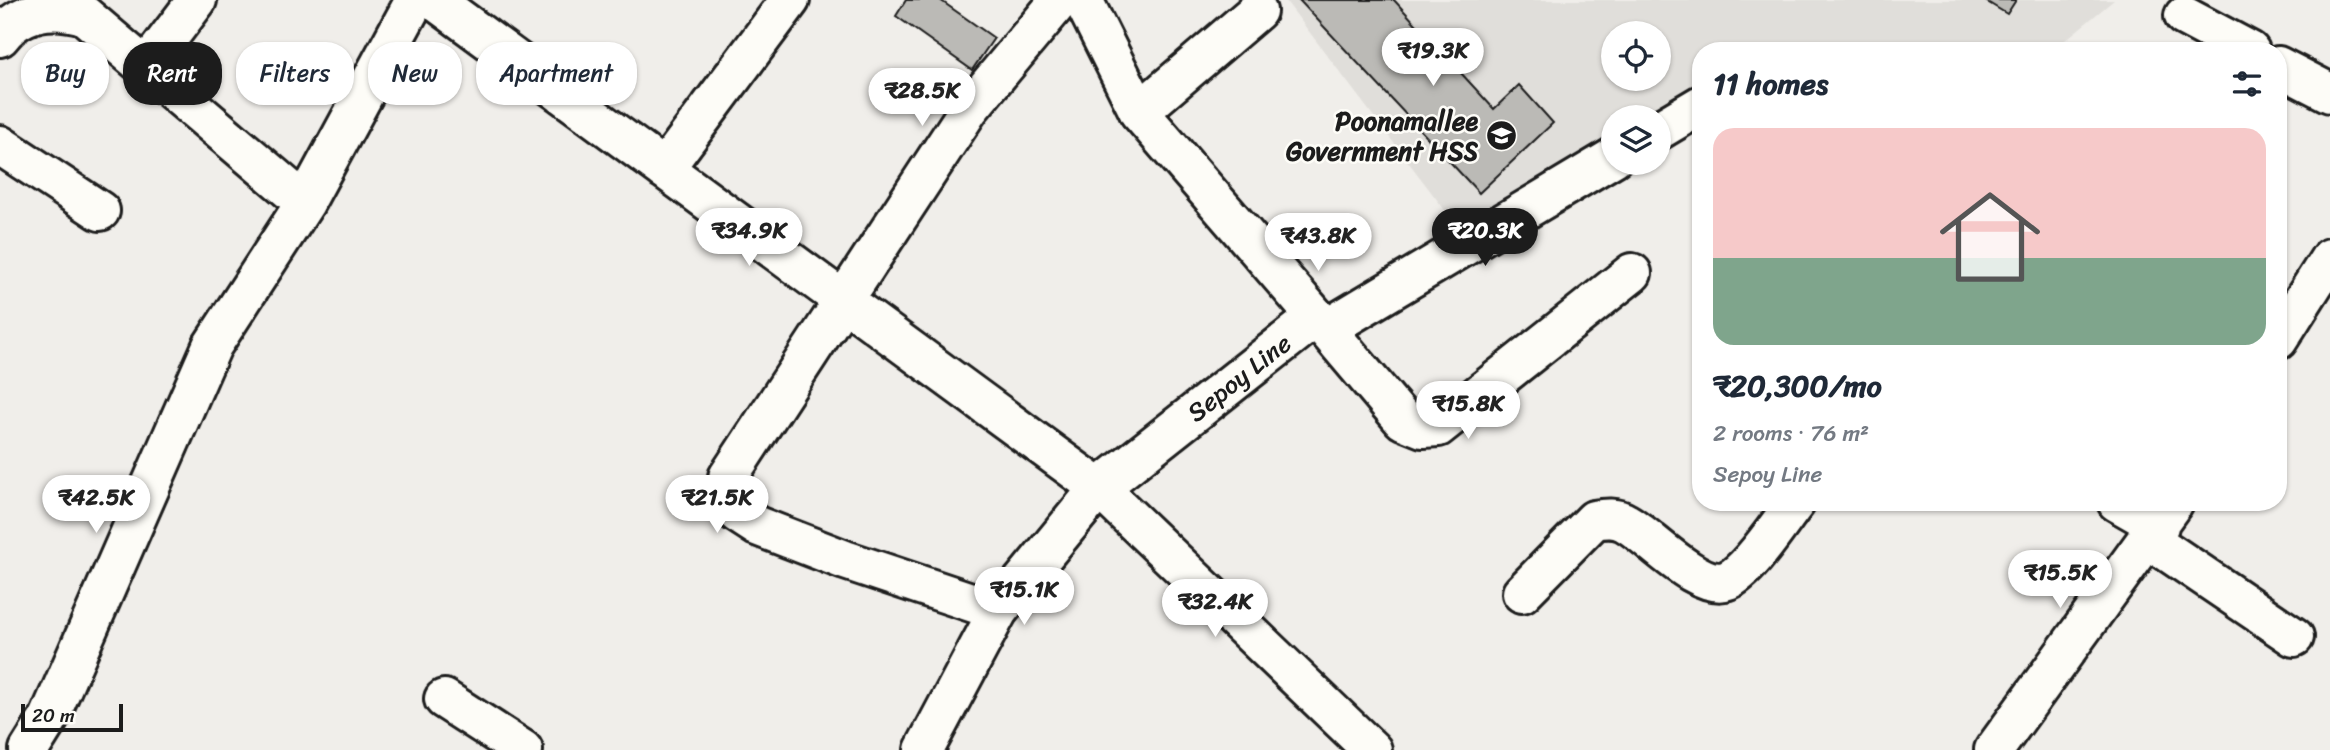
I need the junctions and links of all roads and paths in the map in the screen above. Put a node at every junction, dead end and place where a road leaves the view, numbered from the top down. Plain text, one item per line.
1 (197, 0) edge
2 (415, 0) edge
3 (434, 0) edge
4 (790, 0) edge
5 (1060, 0) edge
6 (1083, 0) edge
7 (1257, 11) dead end
8 (2184, 16) dead end
9 (0, 37) edge
10 (165, 42) edge
11 (2233, 42) edge
12 (123, 47) edge
13 (2287, 71) edge
14 (2330, 93) edge
15 (192, 105) edge
16 (1692, 110) edge
17 (1139, 112) junction
18 (1671, 123) edge
19 (0, 145) edge
20 (1601, 164) edge
21 (664, 169) junction
22 (305, 203) junction
23 (100, 211) dead end
24 (2330, 258) edge
25 (1632, 273) dead end
26 (845, 302) junction
27 (1321, 323) junction
28 (2287, 323) edge
29 (1099, 488) junction
30 (1789, 511) edge
31 (2137, 511) edge
32 (2161, 522) edge
33 (1522, 593) dead end
34 (998, 611) junction
35 (2294, 636) dead end
36 (444, 699) dead end
37 (29, 750) edge
38 (523, 750) edge
39 (924, 750) edge
40 (1371, 750) edge
41 (1994, 750) edge

1 - 10 street
2 - 22 street
3 - 21 street
4 - 21 street
5 - 26 street
6 - 17 street, Sepoy Line
7 - 17 street
8 - 11 street
9 - 12 street
13 - 14 street
15 - 22 street
16 - 18 street
17 - 27 street, Sepoy Line
19 - 23 street
20 - 27 street
21 - 26 street
22 - 37 street
24 - 28 street
25 - 27 street
26 - 29 street
26 - 34 street
27 - 29 street, Sepoy Line
29 - 34 street, Sepoy Line
29 - 40 street
30 - 33 street
31 - 32 street
32 - 35 street
32 - 41 street
34 - 39 street, Sepoy Line
36 - 38 street

